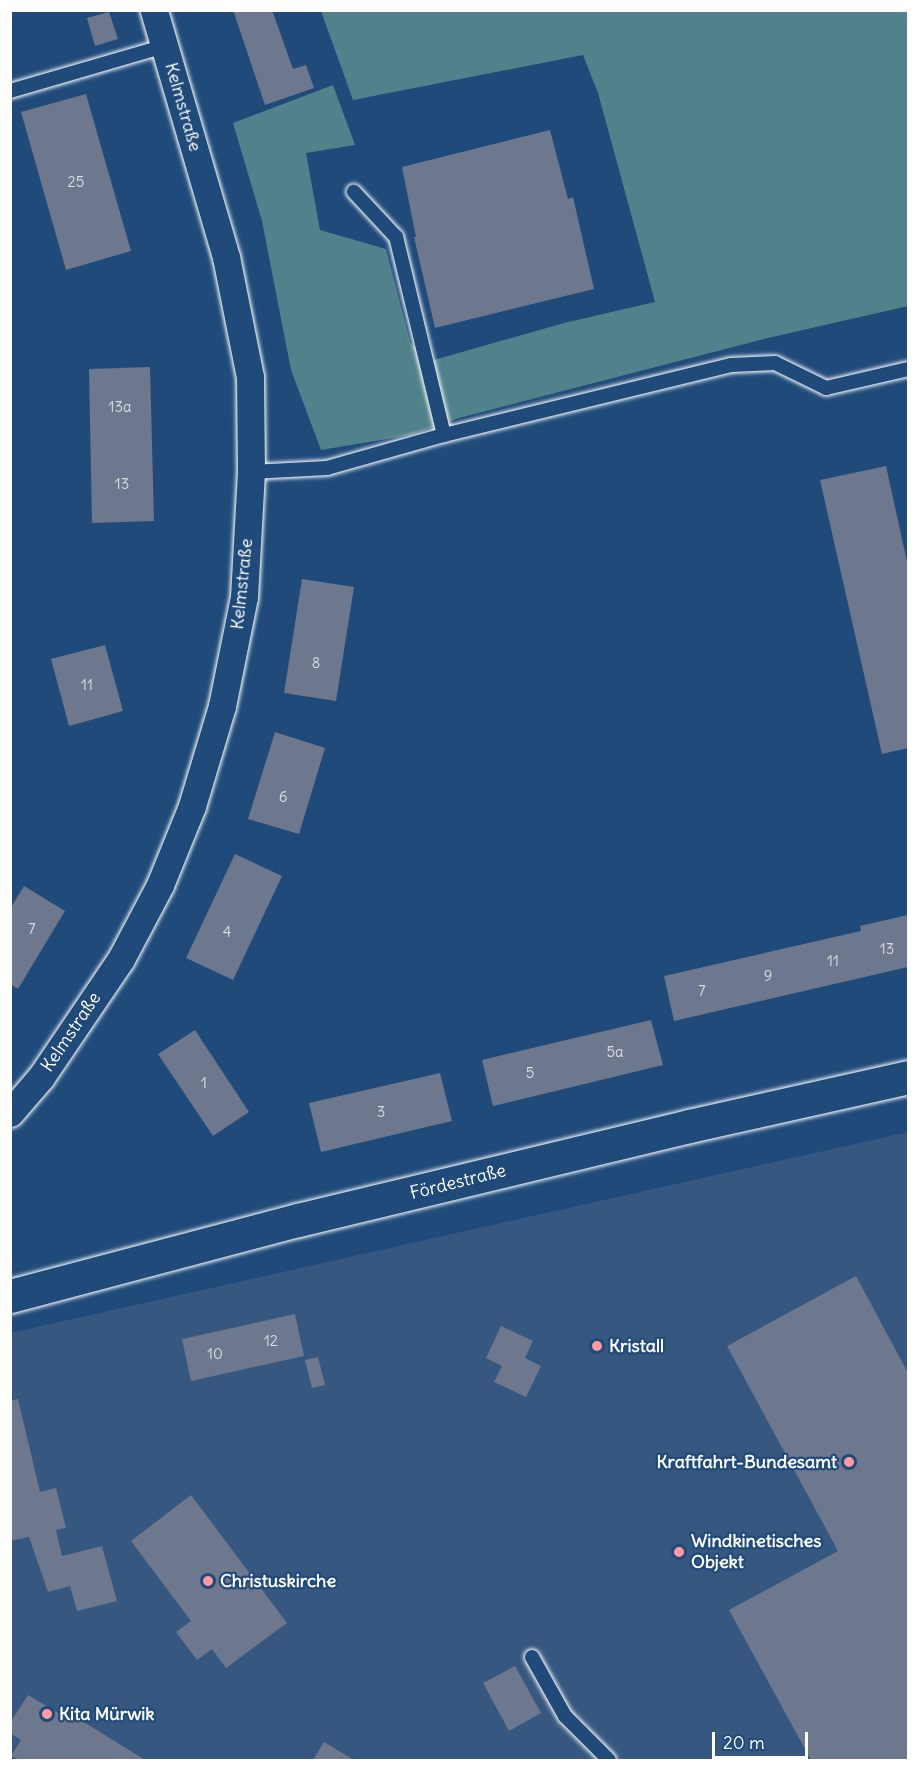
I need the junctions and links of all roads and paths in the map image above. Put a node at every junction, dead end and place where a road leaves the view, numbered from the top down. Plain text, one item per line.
1 (154, 10) edge
2 (165, 46) junction
3 (10, 91) edge
4 (354, 192) dead end
5 (909, 369) edge
6 (444, 435) junction
7 (251, 472) junction
8 (909, 1077) edge
9 (10, 1113) edge
10 (10, 1296) edge
11 (531, 1657) dead end
12 (609, 1761) edge

1 - 2 street, Kelmstraße
2 - 3 lane
2 - 7 street, Kelmstraße
4 - 6 lane
5 - 6 lane
6 - 7 lane
7 - 9 street, Kelmstraße
8 - 10 main road, Fördestraße
11 - 12 lane

